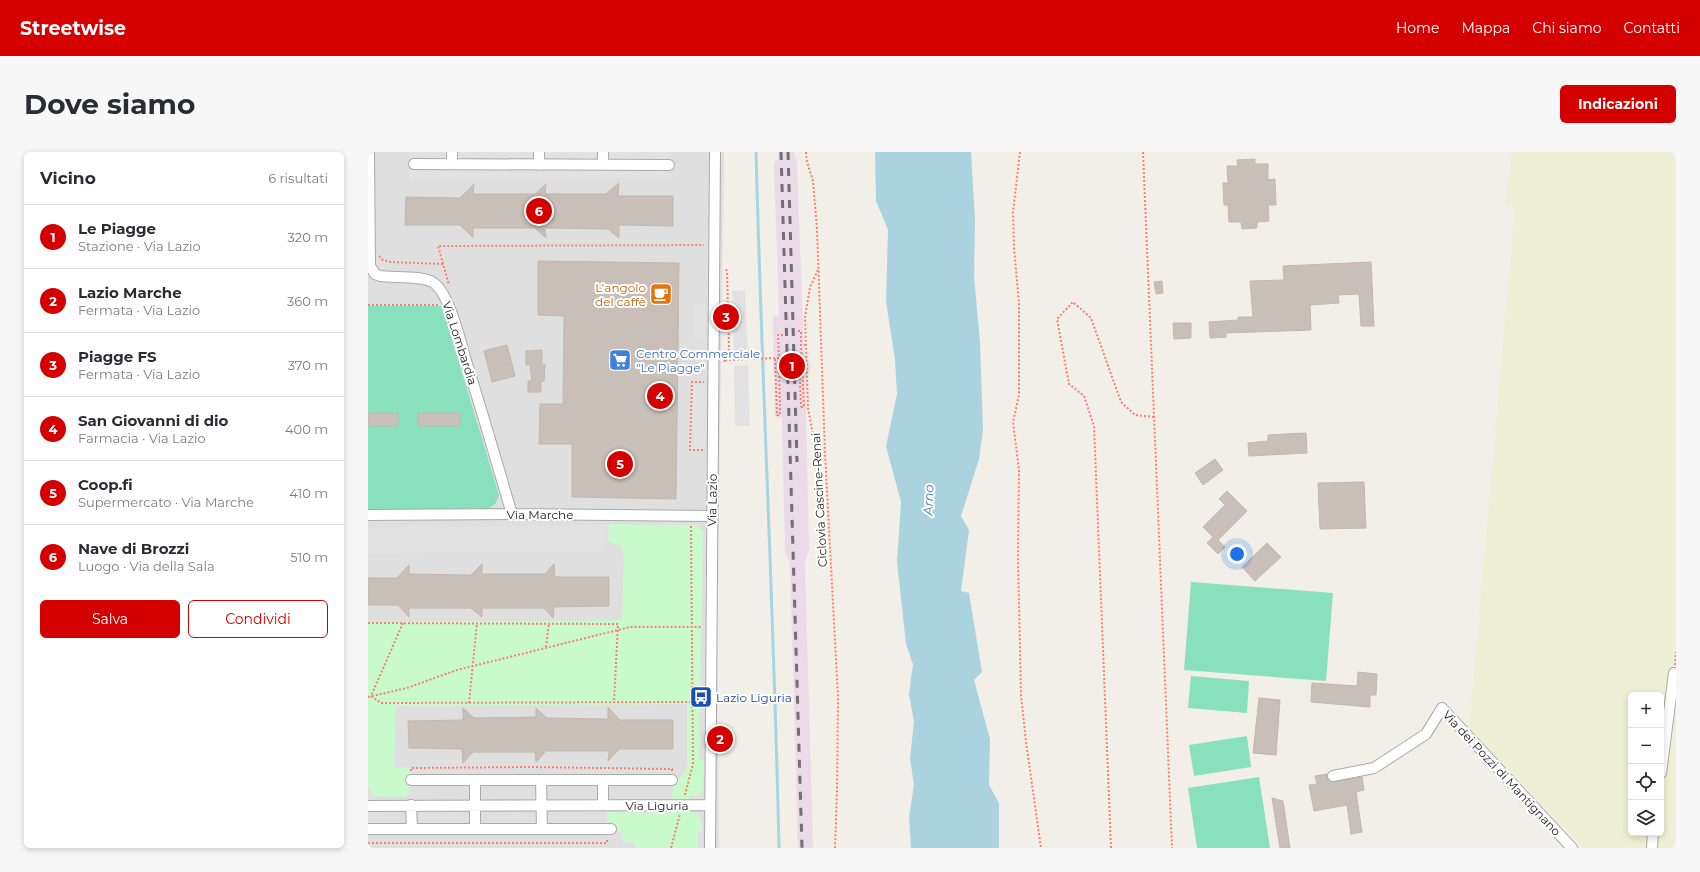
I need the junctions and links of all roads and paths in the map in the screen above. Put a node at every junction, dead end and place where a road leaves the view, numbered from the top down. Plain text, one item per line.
1 (369, 152) edge
2 (452, 152) edge
3 (539, 152) edge
4 (603, 152) edge
5 (715, 152) edge
6 (806, 152) edge
7 (1020, 152) edge
8 (1142, 152) edge
9 (414, 164) dead end
10 (452, 164) junction
11 (539, 165) junction
12 (603, 165) junction
13 (669, 165) dead end
14 (707, 245) dead end
15 (378, 254) dead end
16 (443, 264) junction
17 (818, 269) junction
18 (450, 286) dead end
19 (368, 305) edge
20 (443, 305) dead end
21 (798, 331) dead end
22 (784, 335) dead end
23 (800, 345) junction
24 (806, 345) junction
25 (775, 358) junction
26 (714, 360) junction
27 (785, 364) dead end
28 (706, 382) dead end
29 (1154, 417) junction
30 (706, 450) dead end
31 (825, 453) junction
32 (512, 514) junction
33 (368, 515) edge
34 (691, 516) junction
35 (712, 516) junction
36 (368, 623) edge
37 (403, 623) junction
38 (477, 623) junction
39 (549, 624) junction
40 (692, 627) junction
41 (711, 627) junction
42 (617, 630) junction
43 (546, 647) junction
44 (473, 666) junction
45 (1674, 673) dead end
46 (369, 697) edge
47 (614, 702) junction
48 (693, 702) junction
49 (469, 703) junction
50 (1662, 764) edge
51 (1334, 776) dead end
52 (411, 780) dead end
53 (475, 780) junction
54 (541, 780) junction
55 (603, 780) junction
56 (672, 780) dead end
57 (684, 798) dead end
58 (710, 804) junction
59 (411, 805) junction
60 (475, 805) junction
61 (604, 805) junction
62 (368, 806) edge
63 (542, 806) junction
64 (681, 811) dead end
65 (368, 829) edge
66 (412, 829) junction
67 (475, 829) junction
68 (542, 829) junction
69 (609, 829) joint
70 (1653, 836) edge
71 (368, 843) edge
72 (671, 848) edge
73 (710, 848) edge
74 (835, 848) edge
75 (1041, 848) edge
76 (1111, 848) edge
77 (1172, 848) edge
78 (1572, 848) edge
79 (1652, 848) edge

1 - 32 street, Via Lombardia
2 - 10 street
3 - 11 street
4 - 12 street
5 - 26 street, Via Lazio
6 - 17 path, Ciclovia Cascine-Renai
7 - 75 path
8 - 29 path
9 - 10 street
10 - 11 street
11 - 12 street
12 - 13 street
14 - 16 path
15 - 16 path
16 - 18 path
17 - 24 path
17 - 31 path, Ciclovia Cascine-Renai
19 - 20 path
21 - 23 path
22 - 25 path
23 - 23 path
23 - 24 path
24 - 31 path
25 - 26 path
25 - 27 path
26 - 35 street, Via Lazio
28 - 30 path
29 - 76 path
29 - 77 path
31 - 74 path, Ciclovia Cascine-Renai
32 - 33 street, Via Marche
32 - 34 street, Via Marche
34 - 35 street, Via Marche
34 - 40 path
35 - 41 street, Via Lazio
36 - 37 path
37 - 38 path
37 - 46 path
38 - 39 path
38 - 44 path
39 - 42 path
39 - 43 path
40 - 41 path
40 - 42 path
40 - 48 path
41 - 58 street, Via Lazio
42 - 43 path
42 - 47 path
43 - 44 path
44 - 46 path
44 - 49 path
45 - 50 street
46 - 49 path
47 - 48 path
47 - 49 path
48 - 57 path
51 - 78 street, Via dei Pozzi di Mantignano
52 - 53 street
53 - 54 street
53 - 60 street
54 - 55 street
54 - 63 street
55 - 56 street
55 - 61 street
58 - 61 street, Via Liguria
58 - 73 street, Via Lazio
59 - 60 street, Via Liguria
59 - 62 street, Via Liguria
59 - 66 street
60 - 63 street, Via Liguria
60 - 67 street
61 - 63 street, Via Liguria
63 - 68 street
64 - 72 path
65 - 66 street
66 - 67 street
67 - 68 street
68 - 69 street
69 - 71 path
70 - 79 street

